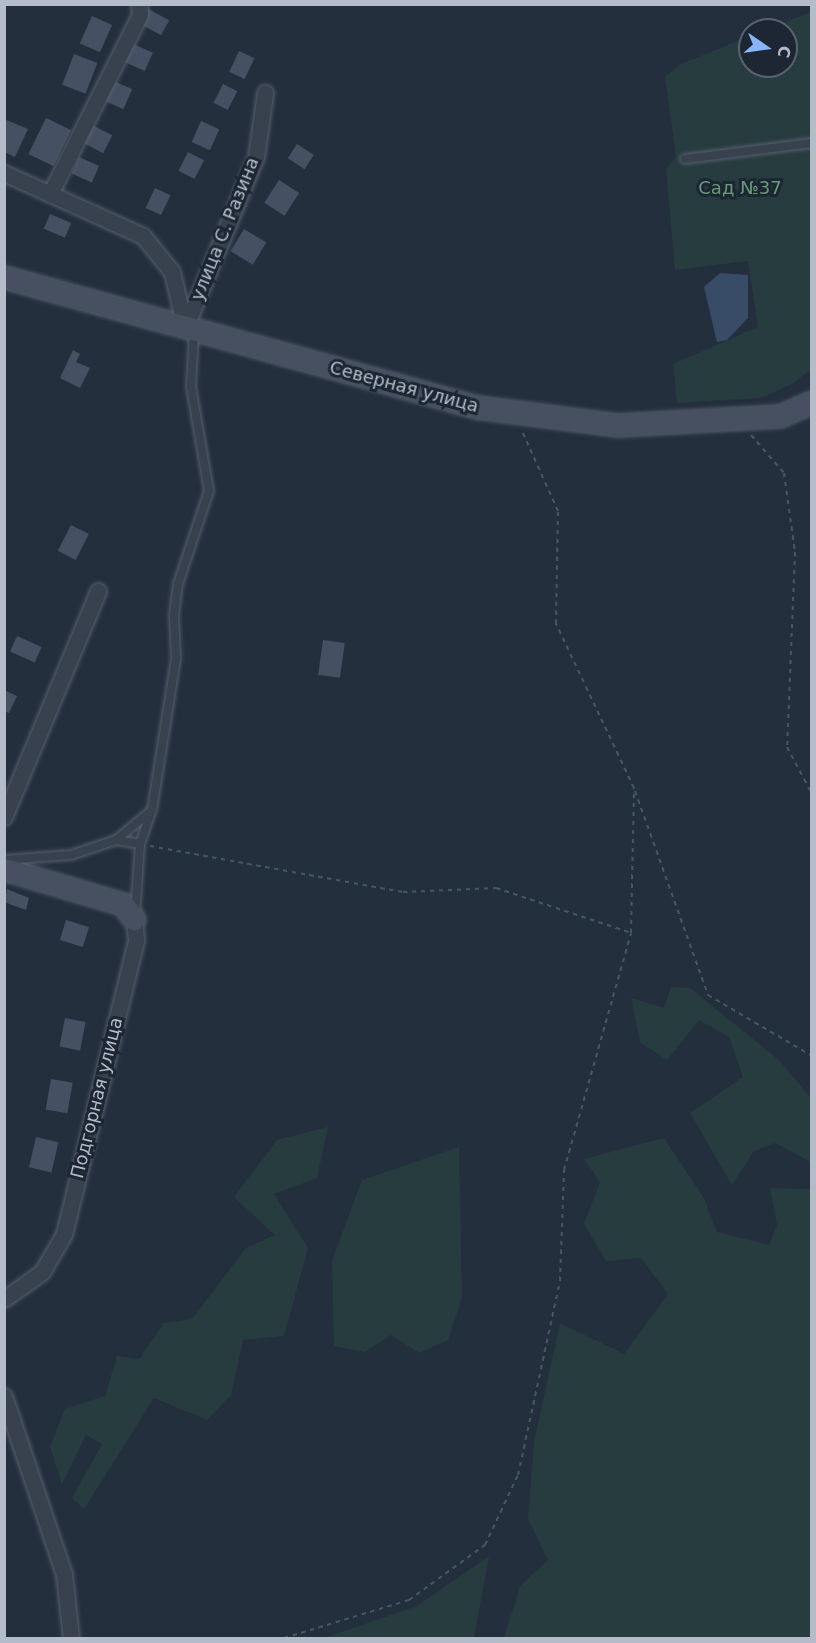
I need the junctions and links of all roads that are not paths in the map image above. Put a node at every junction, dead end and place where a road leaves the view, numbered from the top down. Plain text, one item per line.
1 (139, 4) edge
2 (265, 93) dead end
3 (812, 143) edge
4 (685, 159) dead end
5 (4, 173) edge
6 (50, 194) junction
7 (4, 277) edge
8 (190, 330) junction
9 (812, 402) edge
10 (98, 591) dead end
11 (152, 810) junction
12 (4, 817) edge
13 (116, 840) junction
14 (140, 844) junction
15 (4, 860) edge
16 (4, 869) edge
17 (134, 919) junction
18 (4, 1299) edge
19 (4, 1396) edge
20 (71, 1638) edge

1 - 6 street
2 - 8 street, улица С. Разина
3 - 4 lane
5 - 6 street
6 - 8 street
7 - 8 street, Северная улица
8 - 9 street, Северная улица
8 - 11 lane
10 - 12 street
11 - 13 lane
11 - 14 lane
13 - 14 lane
13 - 15 lane
14 - 17 lane
16 - 17 street
17 - 18 street, Подгорная улица
19 - 20 street

